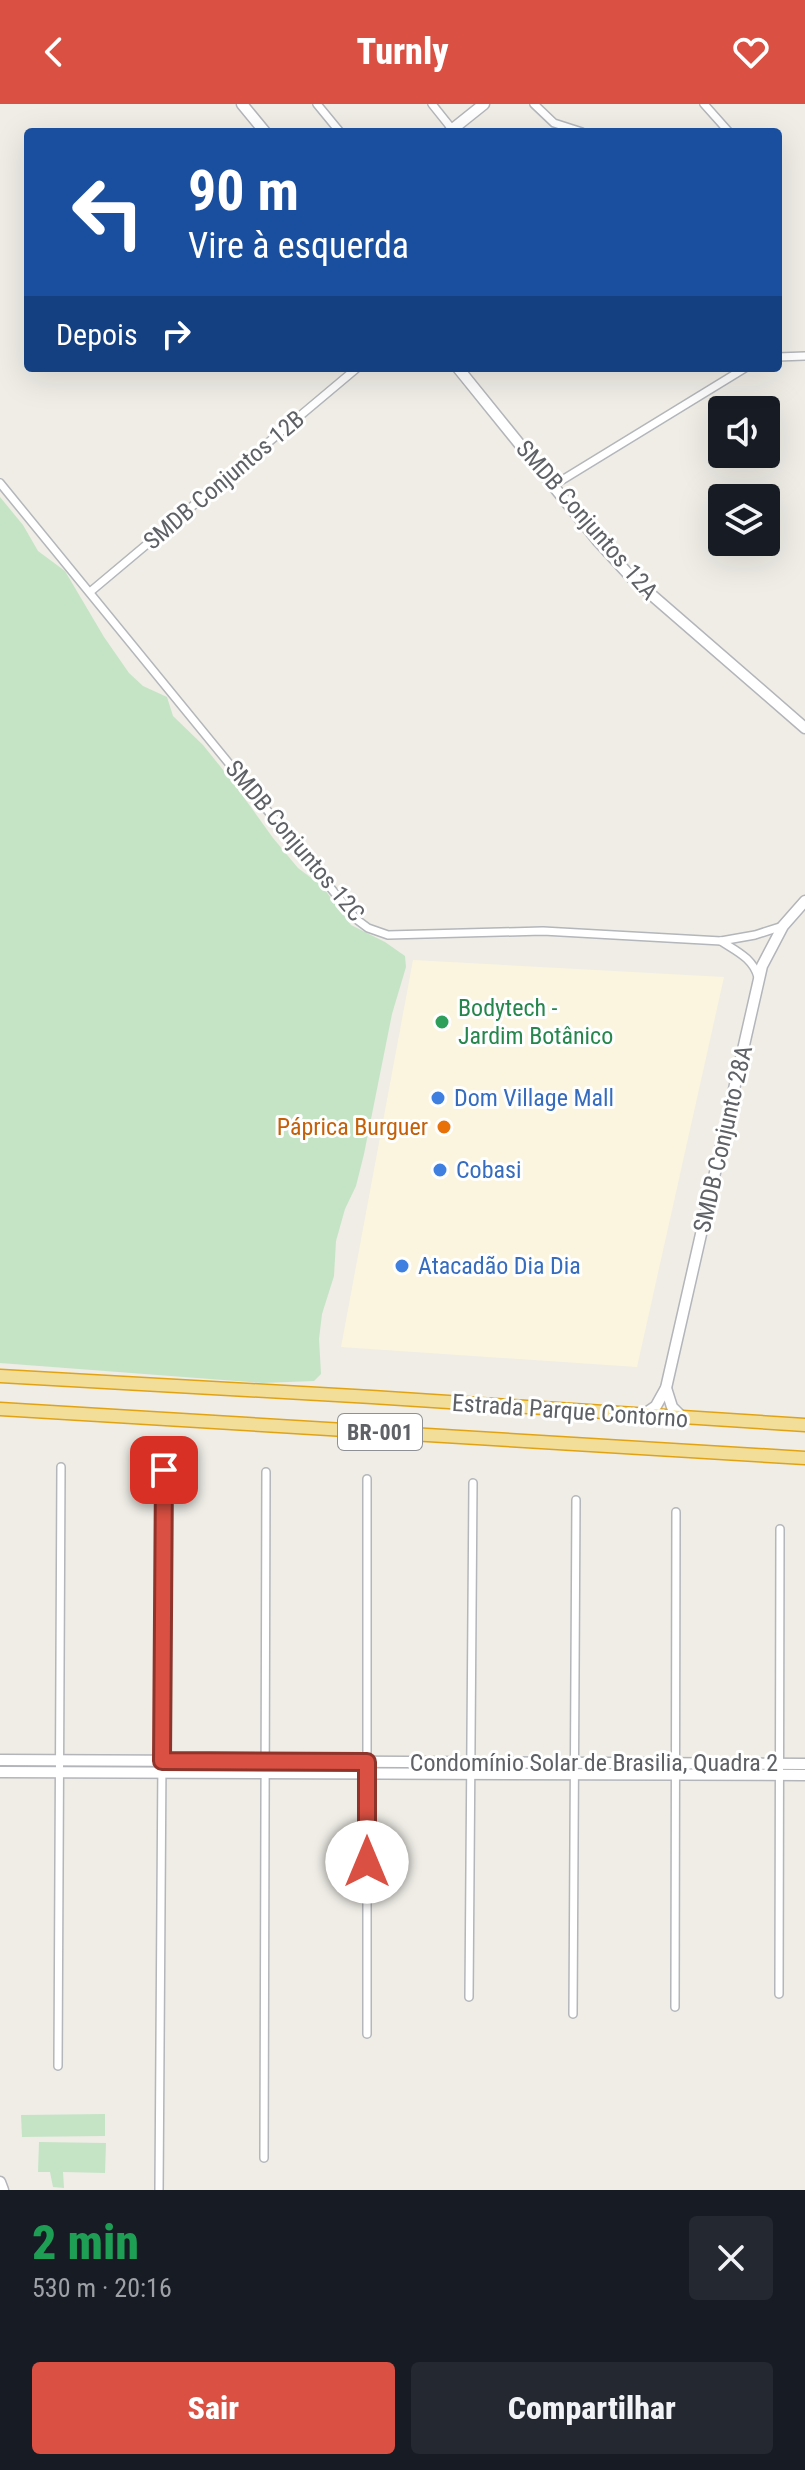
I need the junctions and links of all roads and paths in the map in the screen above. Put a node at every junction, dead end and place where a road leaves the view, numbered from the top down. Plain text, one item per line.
1 (242, 104) edge
2 (317, 104) edge
3 (432, 104) edge
4 (484, 104) edge
5 (534, 104) edge
6 (704, 104) edge
7 (262, 128) edge
8 (337, 128) edge
9 (448, 128) edge
10 (454, 128) edge
11 (558, 128) edge
12 (725, 128) edge
13 (805, 356) edge
14 (782, 357) edge
15 (352, 372) edge
16 (461, 372) edge
17 (738, 372) edge
18 (0, 483) edge
19 (554, 485) junction
20 (90, 592) junction
21 (805, 728) edge
22 (805, 901) edge
23 (783, 926) junction
24 (721, 941) junction
25 (758, 985) junction
26 (0, 1376) edge
27 (666, 1388) junction
28 (0, 1409) edge
29 (643, 1415) junction
30 (683, 1418) junction
31 (805, 1425) edge
32 (805, 1458) edge
33 (61, 1467) dead end
34 (164, 1470) dead end
35 (266, 1472) dead end
36 (367, 1479) dead end
37 (473, 1483) dead end
38 (576, 1500) dead end
39 (676, 1512) dead end
40 (780, 1529) dead end
41 (0, 1760) edge
42 (805, 1764) edge
43 (60, 1766) junction
44 (162, 1767) junction
45 (264, 1767) junction
46 (367, 1768) junction
47 (471, 1768) junction
48 (574, 1768) junction
49 (676, 1769) junction
50 (779, 1769) junction
51 (0, 1772) edge
52 (805, 1775) edge
53 (779, 1994) dead end
54 (469, 1997) dead end
55 (675, 2007) dead end
56 (573, 2014) dead end
57 (367, 2034) dead end
58 (58, 2066) dead end
59 (264, 2158) dead end
60 (0, 2182) edge
61 (3, 2190) edge
62 (159, 2190) edge

1 - 7 street
2 - 8 street
3 - 9 street
4 - 10 street
5 - 11 street
6 - 12 street
13 - 14 street
15 - 20 street, SMDB Conjuntos 12B
16 - 19 street, SMDB Conjuntos 12A
17 - 19 street
18 - 20 street, SMDB Conjuntos 12C
19 - 21 street, SMDB Conjuntos 12A
20 - 24 street, SMDB Conjuntos 12C
22 - 23 street, SMDB Conjunto 28A
23 - 24 street, SMDB Conjuntos 12C
23 - 25 street, SMDB Conjunto 28A
24 - 25 street
25 - 27 street, SMDB Conjunto 28A
26 - 29 highway, Estrada Parque Contorno / BR-001
27 - 29 street
27 - 30 street
28 - 32 highway, Estrada Parque Contorno / BR-001
29 - 30 highway, Estrada Parque Contorno / BR-001
30 - 31 highway, Estrada Parque Contorno / BR-001
33 - 43 street
34 - 44 street
35 - 45 street
36 - 46 street
37 - 47 street
38 - 48 street
39 - 49 street
40 - 50 street
41 - 43 street, Condomínio Solar de Brasilia, Quadra 2
42 - 50 street, Condomínio Solar de Brasilia, Quadra 2
43 - 44 street, Condomínio Solar de Brasilia, Quadra 2
43 - 51 street, Condomínio Solar de Brasilia, Quadra 2
43 - 58 street
44 - 45 street, Condomínio Solar de Brasilia, Quadra 2
44 - 62 street
45 - 46 street, Condomínio Solar de Brasilia, Quadra 2
45 - 59 street
46 - 47 street, Condomínio Solar de Brasilia, Quadra 2
46 - 57 street
47 - 48 street, Condomínio Solar de Brasilia, Quadra 2
47 - 54 street
48 - 49 street, Condomínio Solar de Brasilia, Quadra 2
48 - 56 street
49 - 50 street, Condomínio Solar de Brasilia, Quadra 2
49 - 55 street
50 - 52 street, Condomínio Solar de Brasilia, Quadra 2
50 - 53 street
60 - 61 street

